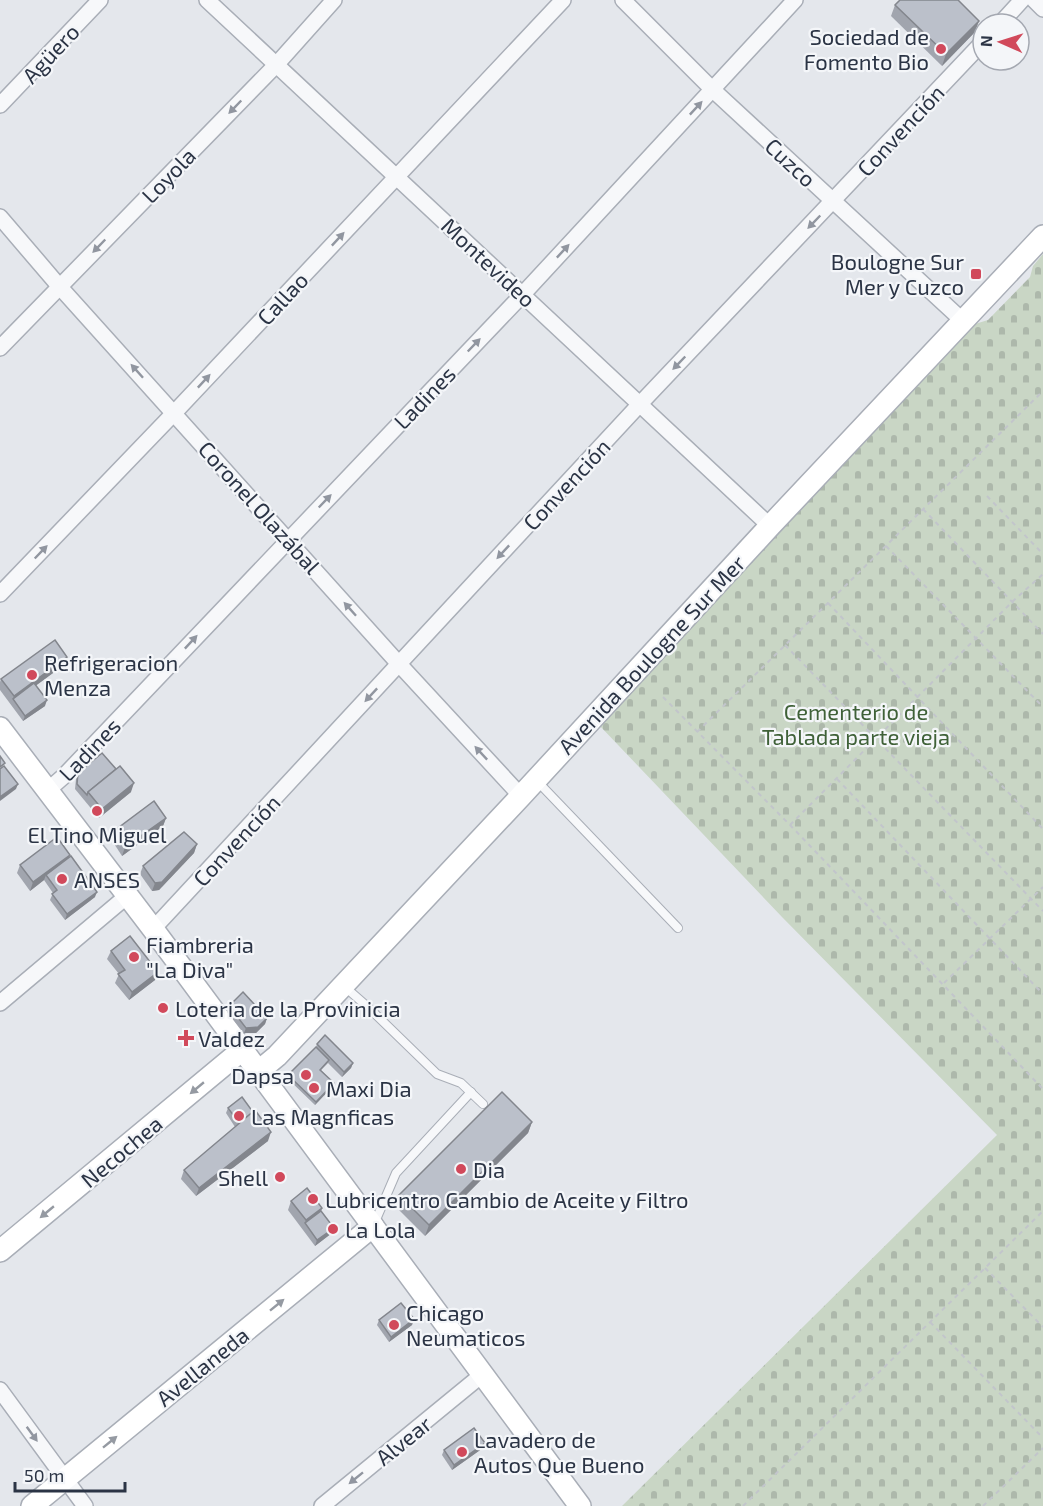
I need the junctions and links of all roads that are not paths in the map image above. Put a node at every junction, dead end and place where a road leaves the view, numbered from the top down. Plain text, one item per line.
1 (100, 0) edge
2 (207, 0) edge
3 (334, 0) edge
4 (563, 0) edge
5 (623, 0) edge
6 (795, 0) edge
7 (1022, 0) edge
8 (1034, 0) edge
9 (1043, 9) edge
10 (1011, 12) edge
11 (971, 55) edge
12 (276, 65) junction
13 (713, 90) junction
14 (0, 105) edge
15 (396, 177) junction
16 (833, 202) junction
17 (0, 217) edge
18 (1043, 236) edge
19 (59, 286) junction
20 (523, 294) junction
21 (963, 321) junction
22 (0, 348) edge
23 (639, 405) junction
24 (175, 412) junction
25 (770, 525) junction
26 (288, 539) junction
27 (0, 594) edge
28 (399, 664) junction
29 (0, 728) edge
30 (536, 780) junction
31 (48, 790) junction
32 (521, 796) junction
33 (127, 896) junction
34 (678, 928) dead end
35 (153, 929) junction
36 (342, 984) junction
37 (0, 1003) edge
38 (242, 1050) junction
39 (259, 1071) junction
40 (471, 1092) junction
41 (483, 1104) dead end
42 (373, 1226) junction
43 (0, 1251) edge
44 (483, 1374) junction
45 (0, 1390) edge
46 (65, 1479) junction
47 (32, 1506) edge
48 (85, 1506) edge
49 (322, 1506) edge
50 (580, 1506) edge

1 - 14 street, Agüero
2 - 12 street, Montevideo
3 - 12 street, Loyola
4 - 15 street, Callao
5 - 13 street, Cuzco
6 - 13 street, Ladines
7 - 10 street
8 - 9 street
11 - 16 street, Convención
12 - 15 street, Montevideo
12 -> 19 street, Loyola
13 - 16 street, Cuzco
20 -> 13 street, Ladines
15 - 20 street, Montevideo
24 -> 15 street, Callao
16 - 21 street, Cuzco
16 -> 23 street, Convención
17 - 19 street, Coronel Olazábal
18 - 21 main road, Avenida Boulogne Sur Mer
19 - 22 street, Loyola
24 -> 19 street, Coronel Olazábal
20 - 23 street, Montevideo
26 -> 20 street, Ladines
21 - 25 main road, Avenida Boulogne Sur Mer
23 - 25 street, Montevideo
23 -> 28 street, Convención
24 - 26 street, Coronel Olazábal
27 -> 24 street, Callao
25 - 30 main road, Avenida Boulogne Sur Mer
28 -> 26 street, Coronel Olazábal
31 -> 26 street, Ladines
32 -> 28 street, Coronel Olazábal
28 -> 35 street, Convención
29 - 31 main road
30 - 32 main road, Avenida Boulogne Sur Mer
30 - 34 lane
31 - 33 main road
32 - 36 main road, Avenida Boulogne Sur Mer
33 - 35 main road
33 - 37 street
35 - 38 main road
36 - 39 main road, Avenida Boulogne Sur Mer
36 - 40 lane
38 - 39 main road
38 -> 43 main road, Necochea
39 - 42 main road
40 - 41 lane
40 - 42 lane
42 - 44 main road
46 -> 42 main road, Avellaneda
44 -> 49 street, Alvear
44 - 50 main road
45 -> 46 street
46 - 47 main road, Avellaneda
46 - 48 street

